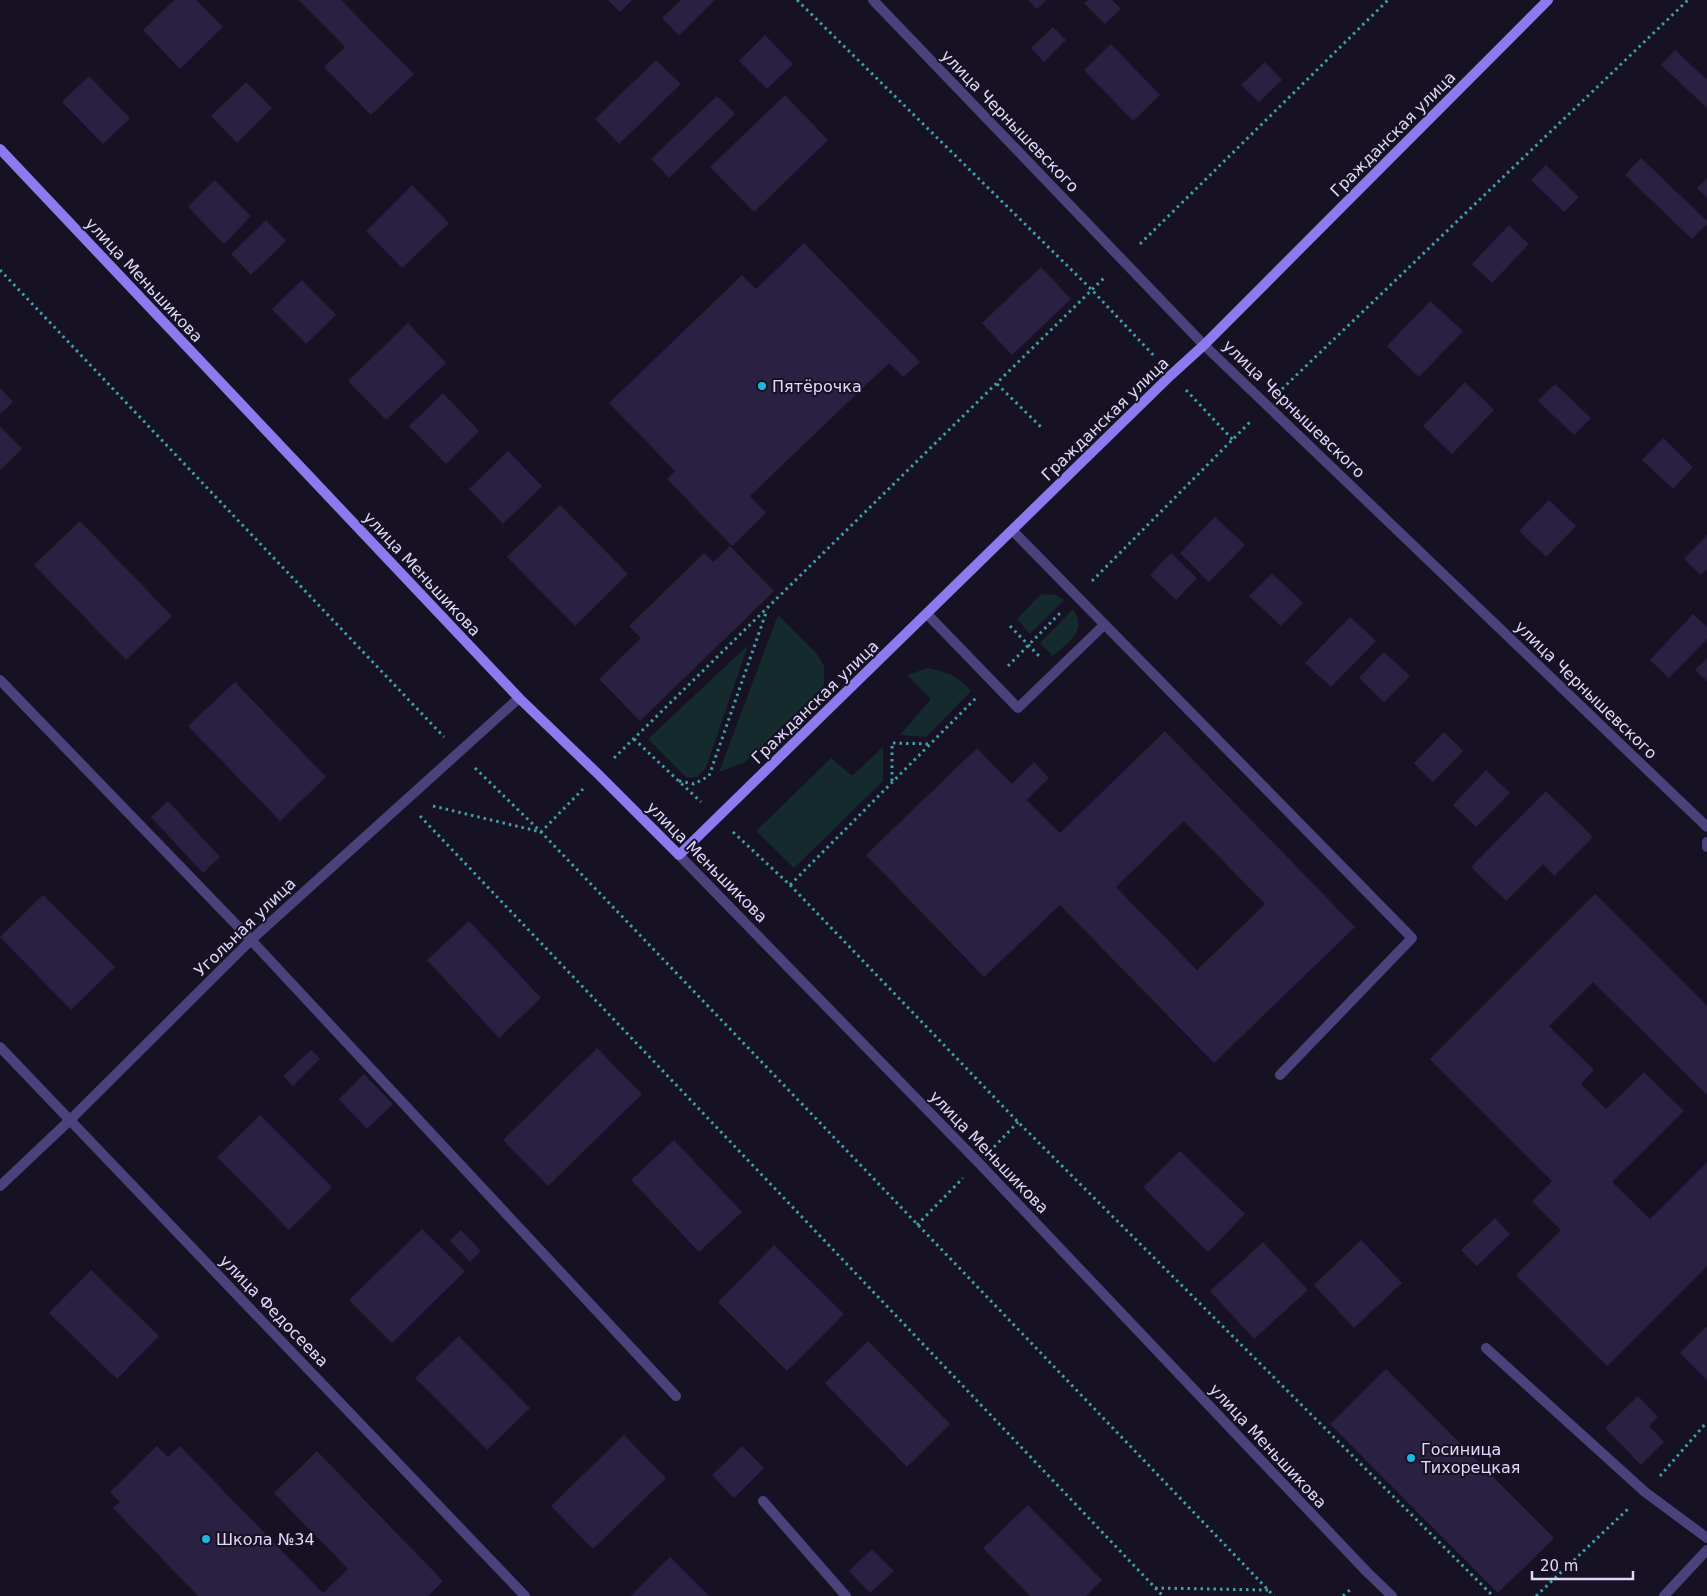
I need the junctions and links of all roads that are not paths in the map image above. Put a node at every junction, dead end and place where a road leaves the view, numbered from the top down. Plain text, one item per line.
1 (873, 0) edge
2 (1548, 0) edge
3 (0, 149) edge
4 (1204, 345) junction
5 (1013, 531) junction
6 (927, 614) junction
7 (1104, 625) junction
8 (0, 680) edge
9 (518, 698) junction
10 (1707, 827) edge
11 (1707, 842) edge
12 (1707, 847) edge
13 (680, 855) junction
14 (251, 940) junction
15 (0, 1048) edge
16 (1280, 1075) dead end
17 (70, 1120) junction
18 (0, 1186) edge
19 (1486, 1348) dead end
20 (676, 1396) dead end
21 (764, 1501) dead end
22 (1707, 1538) edge
23 (1707, 1550) edge
24 (525, 1596) edge
25 (846, 1596) edge
26 (1392, 1596) edge
27 (1664, 1596) edge

1 - 4 street, улица Чернышевского
2 - 4 main road, Гражданская улица
3 - 9 main road, улица Меньшикова
4 - 5 main road, Гражданская улица
4 - 10 street, улица Чернышевского
5 - 6 main road, Гражданская улица
5 - 7 street
6 - 7 street
6 - 13 main road, Гражданская улица
7 - 16 street
8 - 14 street
9 - 13 main road, улица Меньшикова
9 - 14 street, Угольная улица
11 - 12 street
13 - 26 street, улица Меньшикова
14 - 17 street, Угольная улица
14 - 20 street
15 - 17 street, улица Федосеева
17 - 18 street, Угольная улица
17 - 24 street, улица Федосеева
19 - 22 street
21 - 25 street
23 - 27 street

